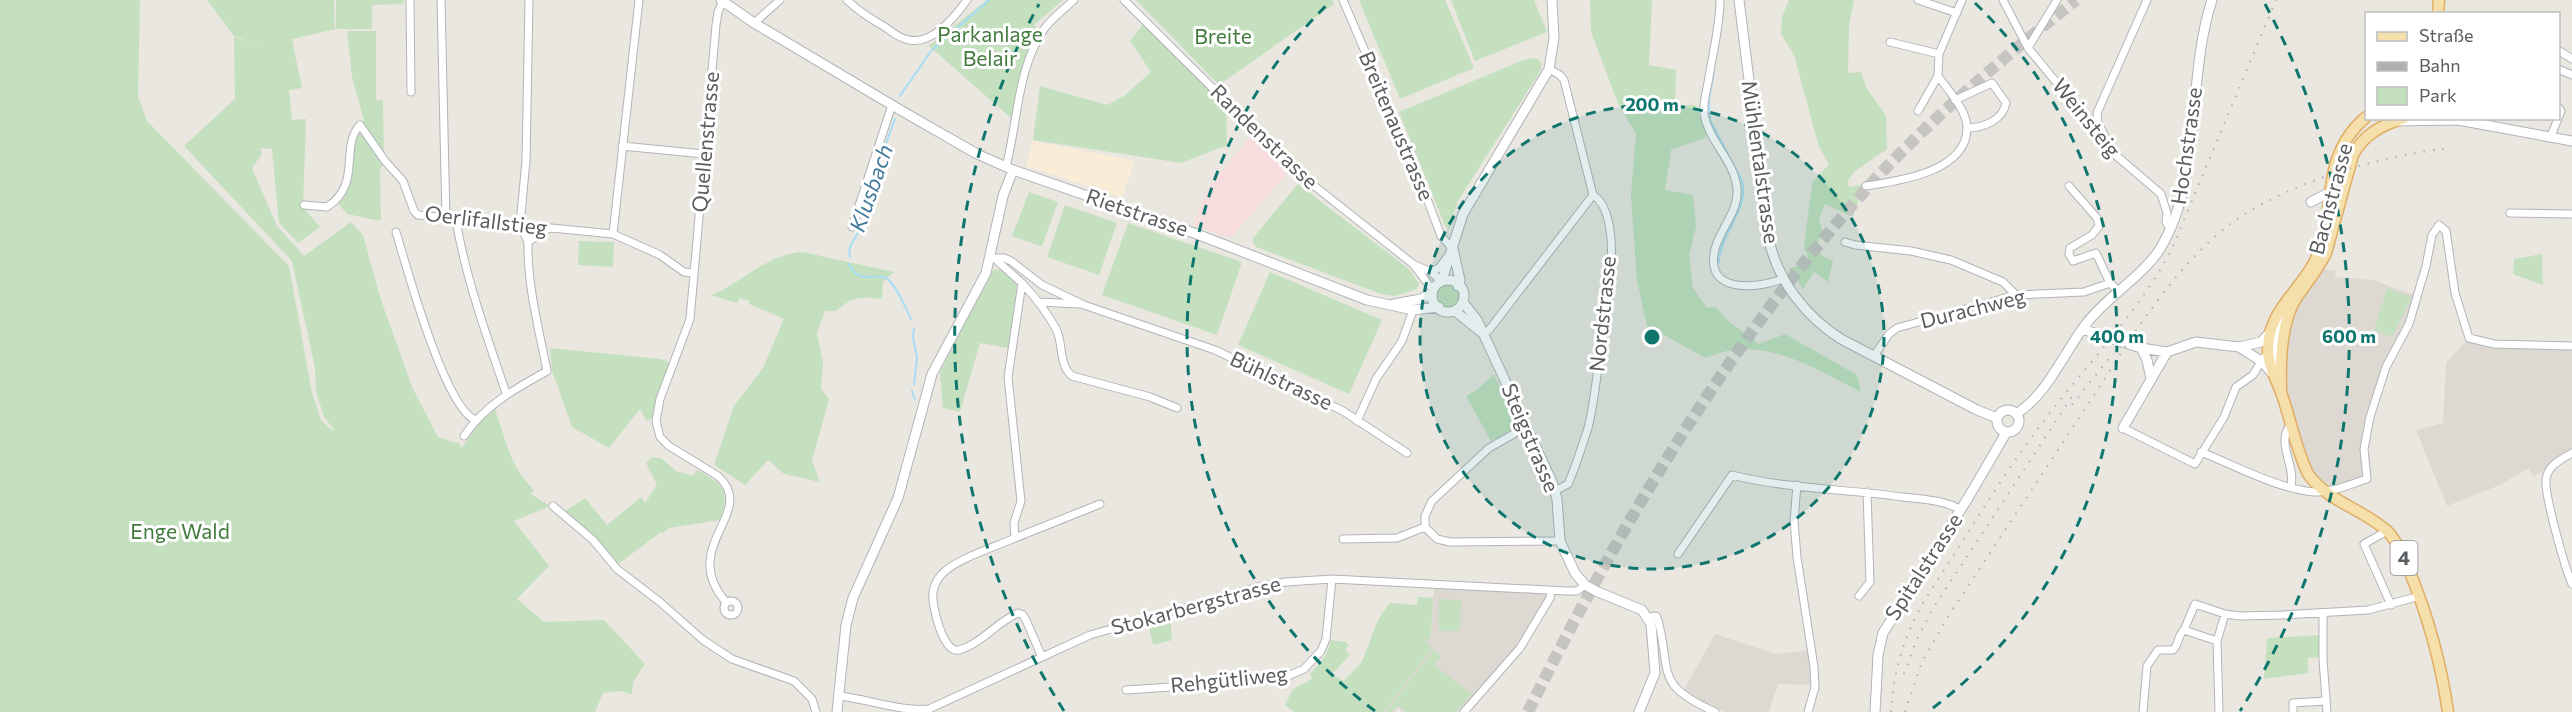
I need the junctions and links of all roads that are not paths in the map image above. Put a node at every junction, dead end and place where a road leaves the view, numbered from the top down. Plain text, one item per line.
1 (410, 0) edge
2 (441, 0) edge
3 (529, 0) edge
4 (639, 0) edge
5 (780, 0) edge
6 (847, 0) edge
7 (968, 0) edge
8 (1074, 0) edge
9 (1124, 0) edge
10 (1343, 0) edge
11 (1552, 0) edge
12 (1720, 0) edge
13 (1739, 0) edge
14 (1918, 0) edge
15 (1962, 0) edge
16 (2003, 0) edge
17 (2057, 0) edge
18 (2147, 0) edge
19 (2212, 0) edge
20 (722, 1) edge
21 (1957, 13) junction
22 (754, 23) junction
23 (1890, 42) dead end
24 (2028, 48) junction
25 (1939, 54) junction
26 (1549, 69) junction
27 (1938, 76) junction
28 (411, 92) dead end
29 (1955, 100) junction
30 (892, 105) junction
31 (1918, 111) dead end
32 (2365, 119) edge
33 (2400, 120) edge
34 (2430, 120) edge
35 (2450, 120) edge
36 (2492, 120) edge
37 (2559, 120) edge
38 (2498, 125) junction
39 (1967, 128) junction
40 (2551, 136) junction
41 (2572, 141) edge
42 (622, 146) junction
43 (704, 154) junction
44 (2116, 158) junction
45 (1010, 169) junction
46 (1866, 186) dead end
47 (2069, 186) dead end
48 (2330, 192) junction
49 (1593, 195) junction
50 (2311, 201) dead end
51 (304, 205) dead end
52 (2510, 213) dead end
53 (2572, 214) edge
54 (446, 219) junction
55 (456, 220) junction
56 (520, 224) junction
57 (852, 227) dead end
58 (547, 229) junction
59 (2170, 230) junction
60 (396, 232) dead end
61 (613, 234) junction
62 (528, 242) junction
63 (1845, 242) dead end
64 (1452, 252) junction
65 (993, 258) junction
66 (1413, 264) junction
67 (1431, 272) junction
68 (694, 273) junction
69 (1783, 279) junction
70 (1441, 280) junction
71 (1022, 283) junction
72 (2109, 283) junction
73 (1458, 286) junction
74 (2117, 290) junction
75 (1432, 291) junction
76 (2016, 295) junction
77 (1039, 302) junction
78 (1463, 302) junction
79 (1389, 304) junction
80 (1084, 305) junction
81 (1438, 307) junction
82 (2291, 309) junction
83 (1413, 310) junction
84 (1455, 311) junction
85 (2082, 329) junction
86 (2274, 330) junction
87 (1483, 333) junction
88 (2572, 346) edge
89 (2239, 347) junction
90 (2140, 348) junction
91 (2268, 350) junction
92 (2167, 352) junction
93 (1874, 356) junction
94 (2261, 361) junction
95 (2276, 371) junction
96 (2151, 379) junction
97 (506, 393) junction
98 (1177, 408) dead end
99 (2016, 414) junction
100 (1997, 418) junction
101 (475, 420) junction
102 (1358, 421) junction
103 (2291, 424) junction
104 (1526, 427) junction
105 (2123, 428) joint
106 (2006, 433) junction
107 (464, 436) dead end
108 (2201, 452) junction
109 (1407, 453) dead end
110 (2572, 453) edge
111 (1797, 485) junction
112 (2290, 486) junction
113 (2326, 491) junction
114 (1555, 492) junction
115 (1867, 492) junction
116 (1100, 504) dead end
117 (552, 507) dead end
118 (1960, 510) junction
119 (1425, 527) junction
120 (2387, 531) junction
121 (1016, 538) junction
122 (1343, 539) dead end
123 (1560, 541) junction
124 (1678, 554) dead end
125 (1332, 579) junction
126 (2572, 584) edge
127 (1585, 585) junction
128 (1551, 591) junction
129 (1859, 596) dead end
130 (2420, 596) junction
131 (726, 603) dead end
132 (2391, 605) junction
133 (2224, 614) junction
134 (2323, 614) junction
135 (1648, 617) junction
136 (2184, 630) junction
137 (2217, 641) junction
138 (1042, 657) junction
139 (1126, 690) dead end
140 (839, 696) junction
141 (2326, 701) junction
142 (816, 712) edge
143 (837, 712) edge
144 (1464, 712) edge
145 (1639, 712) edge
146 (1715, 712) edge
147 (1808, 712) edge
148 (1875, 712) edge
149 (2143, 712) edge
150 (2219, 712) edge
151 (2293, 712) edge
152 (2327, 712) edge
153 (2448, 712) edge

1 - 28 street
2 - 54 street
3 - 56 street
4 - 42 street
5 - 22 street
6 - 7 street
8 - 45 street
9 - 66 street, Randenstrasse
10 - 64 street, Breitenaustrasse
11 - 26 street
12 - 69 street
13 - 69 street, Mühlentalstrasse
14 - 21 street
15 - 21 street
16 - 24 street, Weinsteig
17 - 24 street
18 - 44 street
19 - 59 street, Hochstrasse
20 - 22 street, Rietstrasse
20 - 43 street, Quellenstrasse
21 - 25 street
22 - 30 street, Rietstrasse
23 - 25 street
24 - 44 street, Weinsteig
25 - 27 street
26 - 49 street, Nordstrasse
26 - 64 street
27 - 29 street
27 - 31 street
29 - 39 street
29 - 39 street
30 - 45 street, Rietstrasse
30 - 57 street
32 - 48 main road, Bachstrasse / 4
33 - 34 street
33 - 82 main road, Bachstrasse
35 - 38 street
36 - 38 street
37 - 40 street
38 - 40 street
39 - 46 street
40 - 41 street
42 - 43 street
42 - 61 street
43 - 68 street, Quellenstrasse
44 - 59 street, Weinsteig
45 - 65 street
45 - 79 street, Rietstrasse
47 - 72 street
48 - 50 street
48 - 86 main road, Bachstrasse / 4
49 - 87 street
49 - 114 street, Nordstrasse
51 - 54 street, Oerlifallstieg
52 - 53 street
54 - 55 street, Oerlifallstieg
55 - 56 street, Oerlifallstieg
55 - 97 street
56 - 58 street, Oerlifallstieg
56 - 62 street
58 - 61 street, Oerlifallstieg
58 - 62 street
59 - 74 street, Hochstrasse
60 - 101 street
61 - 68 street, Oerlifallstieg
62 - 97 street
63 - 76 street
64 - 67 street
64 - 70 street
64 - 73 street
65 - 71 street
65 - 80 street, Bühlstrasse
65 - 140 street
66 - 67 street, Randenstrasse
66 - 75 street, Randenstrasse
67 - 70 street, Randenstrasse
68 - 131 street, Quellenstrasse
69 - 93 street, Mühlentalstrasse
70 - 73 street
70 - 75 street
71 - 77 street
71 - 121 street
72 - 74 street
72 - 76 street, Durachweg
73 - 78 street
74 - 85 street, Hochstrasse
75 - 79 street, Rietstrasse
75 - 81 street
76 - 93 street, Durachweg
77 - 80 street, Bühlstrasse
77 - 98 street
78 - 84 street
78 - 87 street, Steigstrasse
79 - 83 street, Rietstrasse
80 - 102 street, Bühlstrasse
81 - 83 street
81 - 84 street
82 - 86 street
82 - 95 main road, Bachstrasse
83 - 102 street, Bühlstrasse
84 - 87 street, Steigstrasse
85 - 90 street
85 - 99 street
86 - 89 street
86 - 91 main road, Bachstrasse / 4
86 - 95 street, Bachstrasse
87 - 104 street, Steigstrasse
88 - 113 street
89 - 92 street
89 - 94 street
90 - 92 street
90 - 96 street
91 - 94 street
91 - 95 main road, Bachstrasse / 4
92 - 96 street
93 - 100 street, Mühlentalstrasse
94 - 95 street
94 - 108 street
95 - 103 main road, Bachstrasse / 4
96 - 105 street
97 - 101 street
99 - 100 street
99 - 106 street
100 - 106 street
101 - 107 street
102 - 109 street
103 - 112 street
103 - 113 main road, Bachstrasse / 4
104 - 114 street, Steigstrasse
104 - 119 street
105 - 108 street
106 - 118 street, Spitalstrasse
108 - 112 street
110 - 126 street
111 - 115 street
111 - 124 street
111 - 147 street
112 - 113 street
113 - 120 main road, Bachstrasse / 4
114 - 123 street, Steigstrasse
115 - 118 street
115 - 129 street
116 - 121 street
117 - 142 street
118 - 148 street, Spitalstrasse
119 - 122 street
119 - 123 street
120 - 130 main road, Bachstrasse / 4
120 - 132 street
121 - 138 street
123 - 127 street, Steigstrasse
125 - 128 street, Stokarbergstrasse
125 - 138 street, Stokarbergstrasse
125 - 139 street, Rehgütliweg
127 - 128 street, Stokarbergstrasse
127 - 135 street
128 - 144 street
130 - 132 street
130 - 153 main road, Bachstrasse / 4
132 - 134 street
133 - 134 street
133 - 136 street
133 - 137 street
134 - 141 street
135 - 145 street
135 - 146 street
136 - 137 street
136 - 149 street
137 - 150 street
138 - 140 street, Stokarbergstrasse
140 - 143 street
141 - 151 street
141 - 152 street

